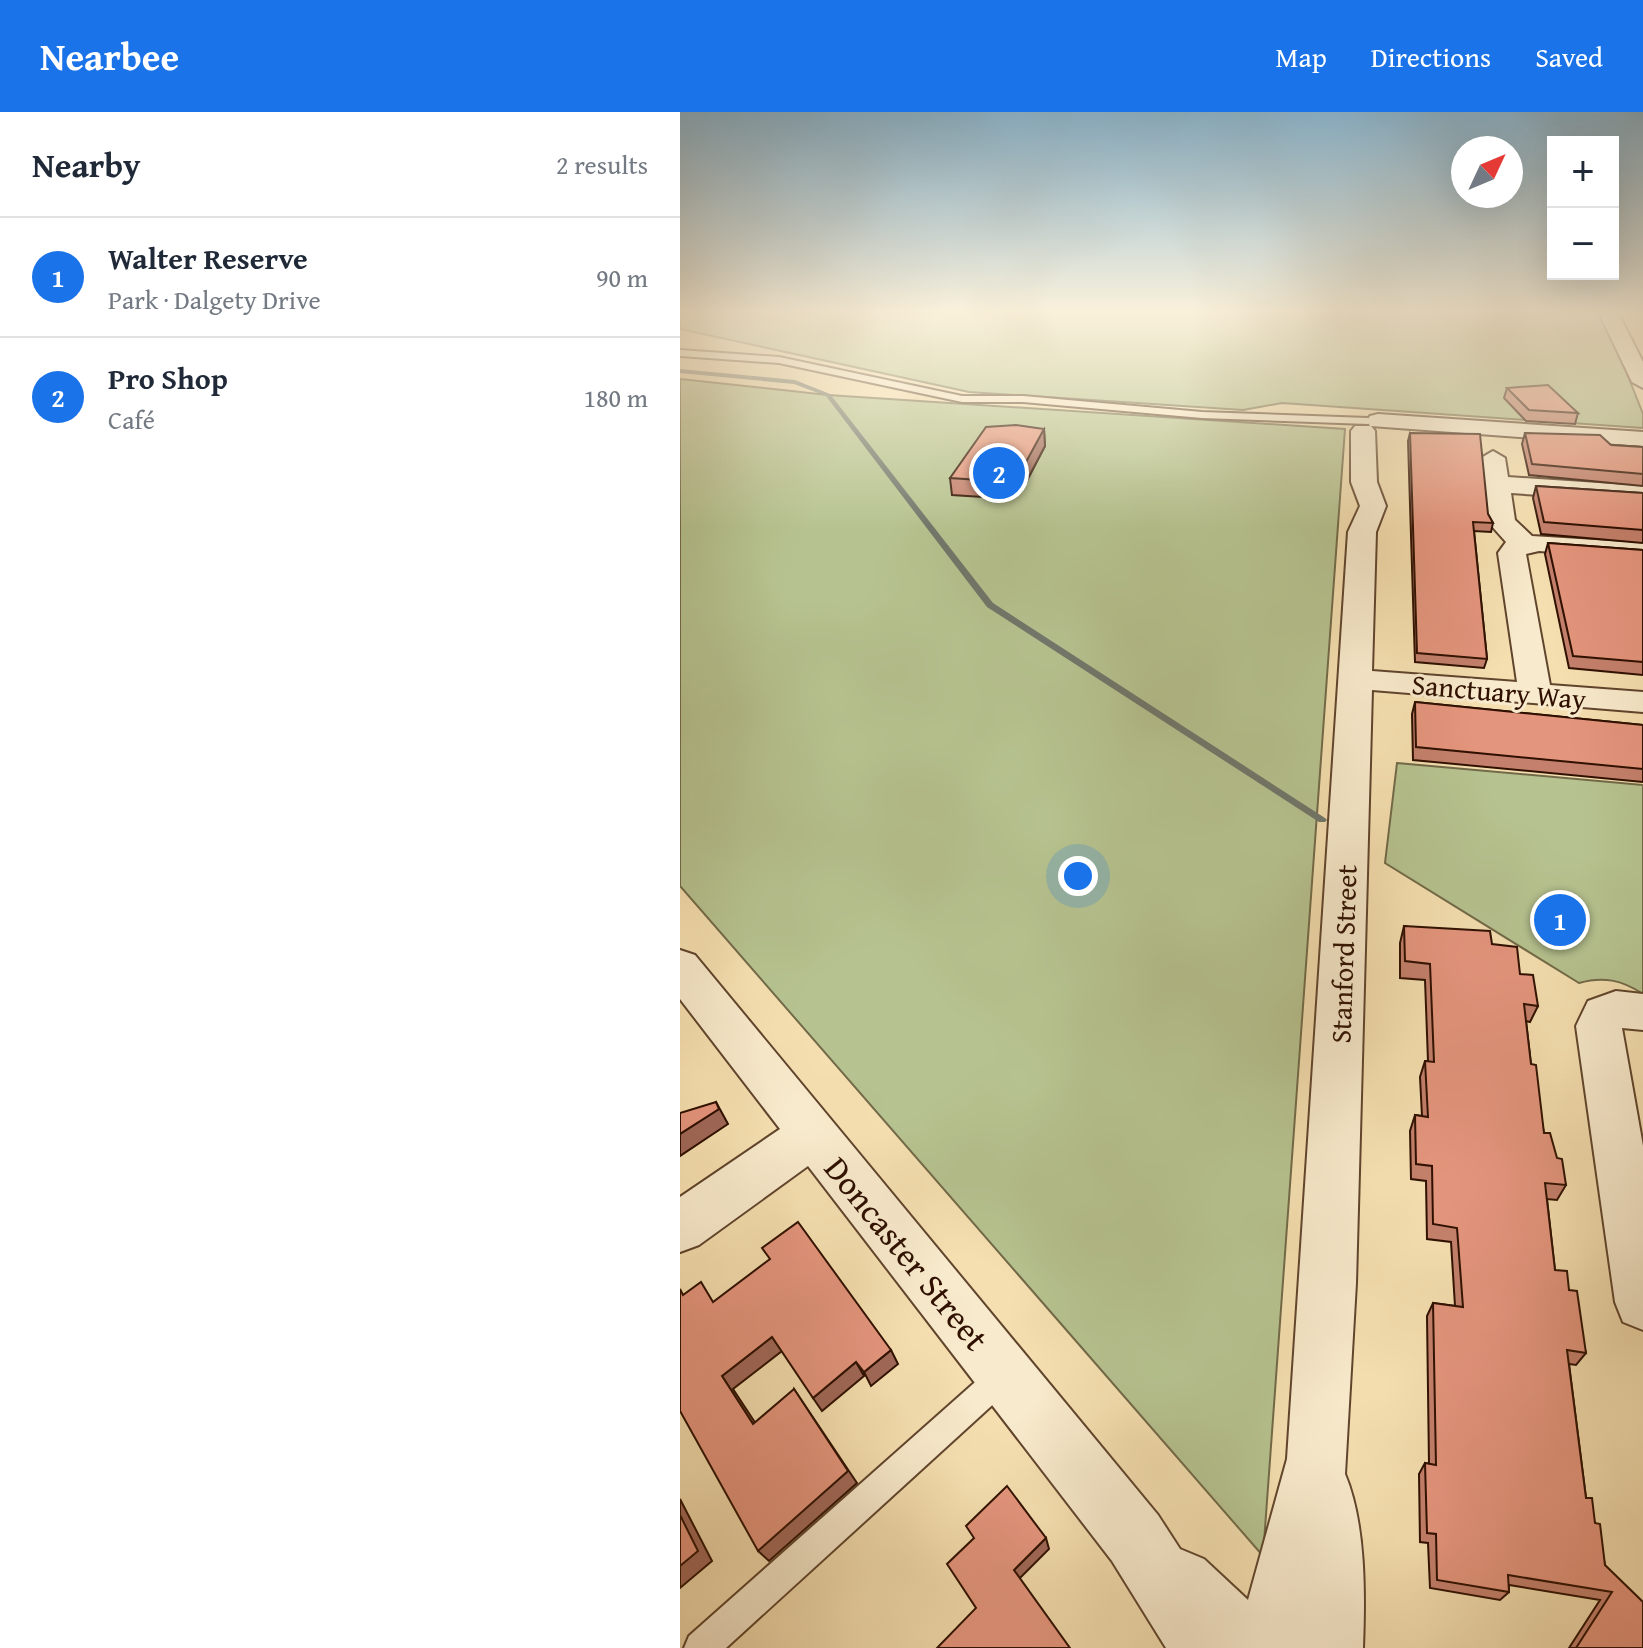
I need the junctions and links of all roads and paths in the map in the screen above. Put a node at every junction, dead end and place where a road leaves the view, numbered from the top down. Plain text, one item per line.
1 (895, 385) edge
2 (1372, 432) junction
3 (1643, 439) edge
4 (1490, 444) dead end
5 (1497, 484) junction
6 (1643, 494) edge
7 (1524, 543) junction
8 (1643, 551) edge
9 (1356, 679) junction
10 (1535, 694) junction
11 (1643, 702) edge
12 (680, 967) edge
13 (1643, 1012) edge
14 (812, 1135) junction
15 (680, 1227) edge
16 (1643, 1302) edge
17 (1004, 1375) junction
18 (1318, 1459) junction
19 (1135, 1538) junction
20 (701, 1648) edge
21 (1205, 1648) edge
22 (1250, 1648) edge
23 (1263, 1648) edge
24 (1329, 1648) edge

1 - 2 lane
2 - 3 street
2 - 9 street, Stanford Street
4 - 5 street
5 - 6 street
5 - 7 street
7 - 8 street
7 - 10 street
9 - 10 street, Sanctuary Way
9 - 18 street, Stanford Street
10 - 11 street, Sanctuary Way
12 - 14 street, Doncaster Street
13 - 16 street
14 - 15 street
14 - 17 street, Doncaster Street
17 - 19 street, Doncaster Street
17 - 20 lane
18 - 23 street, Stanford Street
18 - 24 street, Stanford Street
19 - 21 street, Doncaster Street
19 - 22 street, Doncaster Street

